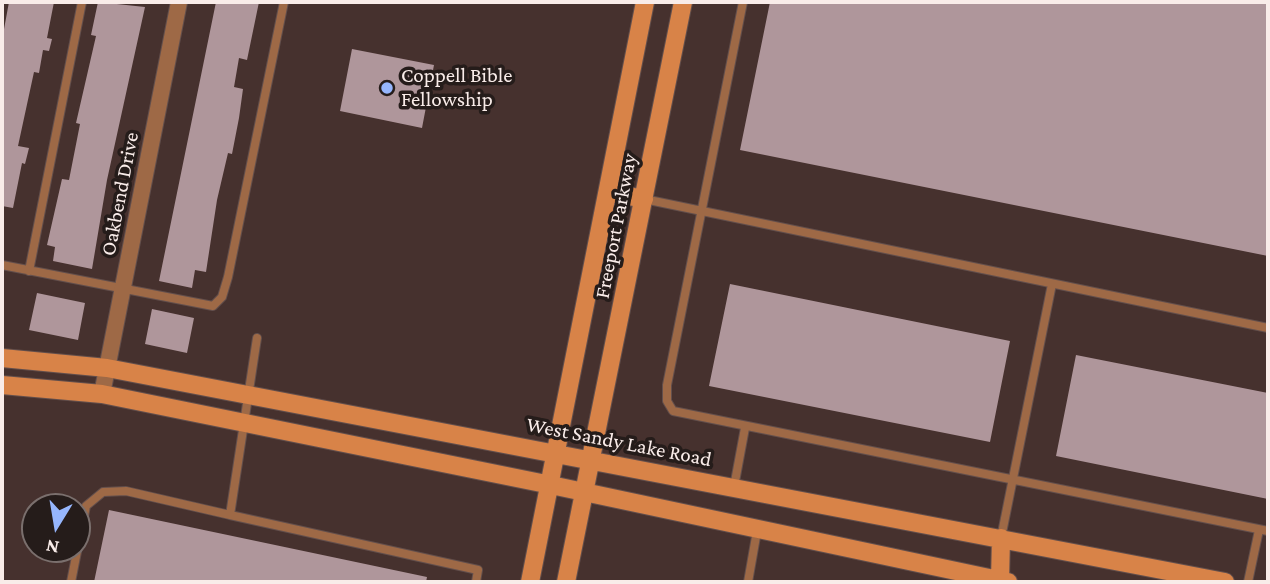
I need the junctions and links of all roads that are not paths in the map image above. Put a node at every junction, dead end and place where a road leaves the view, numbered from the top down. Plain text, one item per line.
1 (82, 2) edge
2 (179, 2) edge
3 (284, 2) edge
4 (645, 2) edge
5 (683, 2) edge
6 (743, 2) edge
7 (608, 192) junction
8 (644, 200) junction
9 (701, 212) junction
10 (2, 265) edge
11 (29, 271) junction
12 (1052, 284) junction
13 (122, 290) junction
14 (1268, 328) edge
15 (257, 338) dead end
16 (2, 358) edge
17 (107, 368) junction
18 (2, 386) edge
19 (102, 394) junction
20 (248, 394) junction
21 (245, 423) junction
22 (744, 428) junction
23 (557, 453) junction
24 (593, 459) junction
25 (1012, 481) junction
26 (551, 485) junction
27 (734, 487) junction
28 (586, 492) junction
29 (230, 515) junction
30 (757, 531) junction
31 (1264, 531) edge
32 (1001, 538) junction
33 (71, 582) edge
34 (476, 582) edge
35 (530, 582) edge
36 (566, 582) edge
37 (748, 582) edge
38 (1003, 582) edge
39 (1225, 582) edge
40 (1248, 582) edge

1 - 11 lane
2 - 13 street, Oakbend Drive
3 - 13 lane
4 - 7 main road, Freeport Parkway
5 - 8 main road, Freeport Parkway
6 - 9 lane
7 - 8 main road
7 - 23 main road, Freeport Parkway
8 - 9 lane
8 - 24 main road, Freeport Parkway
9 - 12 lane
9 - 22 lane
10 - 11 lane
11 - 13 lane
12 - 14 lane
12 - 25 lane
13 - 17 street, Oakbend Drive
15 - 20 lane
16 - 17 main road, West Sandy Lake Road
17 - 19 street, Oakbend Drive
17 - 20 main road, West Sandy Lake Road
18 - 19 main road
19 - 21 main road
20 - 21 lane
20 - 23 main road, West Sandy Lake Road
21 - 26 main road
21 - 29 lane
22 - 25 lane
22 - 27 lane
23 - 24 main road, West Sandy Lake Road
23 - 26 main road, Freeport Parkway
24 - 27 main road, West Sandy Lake Road
24 - 28 main road, Freeport Parkway
25 - 31 lane
25 - 32 lane
26 - 28 main road
26 - 35 main road
27 - 32 main road, West Sandy Lake Road
28 - 30 main road
28 - 36 main road
29 - 33 lane
29 - 34 lane
30 - 37 lane
30 - 38 main road
31 - 40 lane
32 - 38 main road
32 - 39 main road, West Sandy Lake Road

